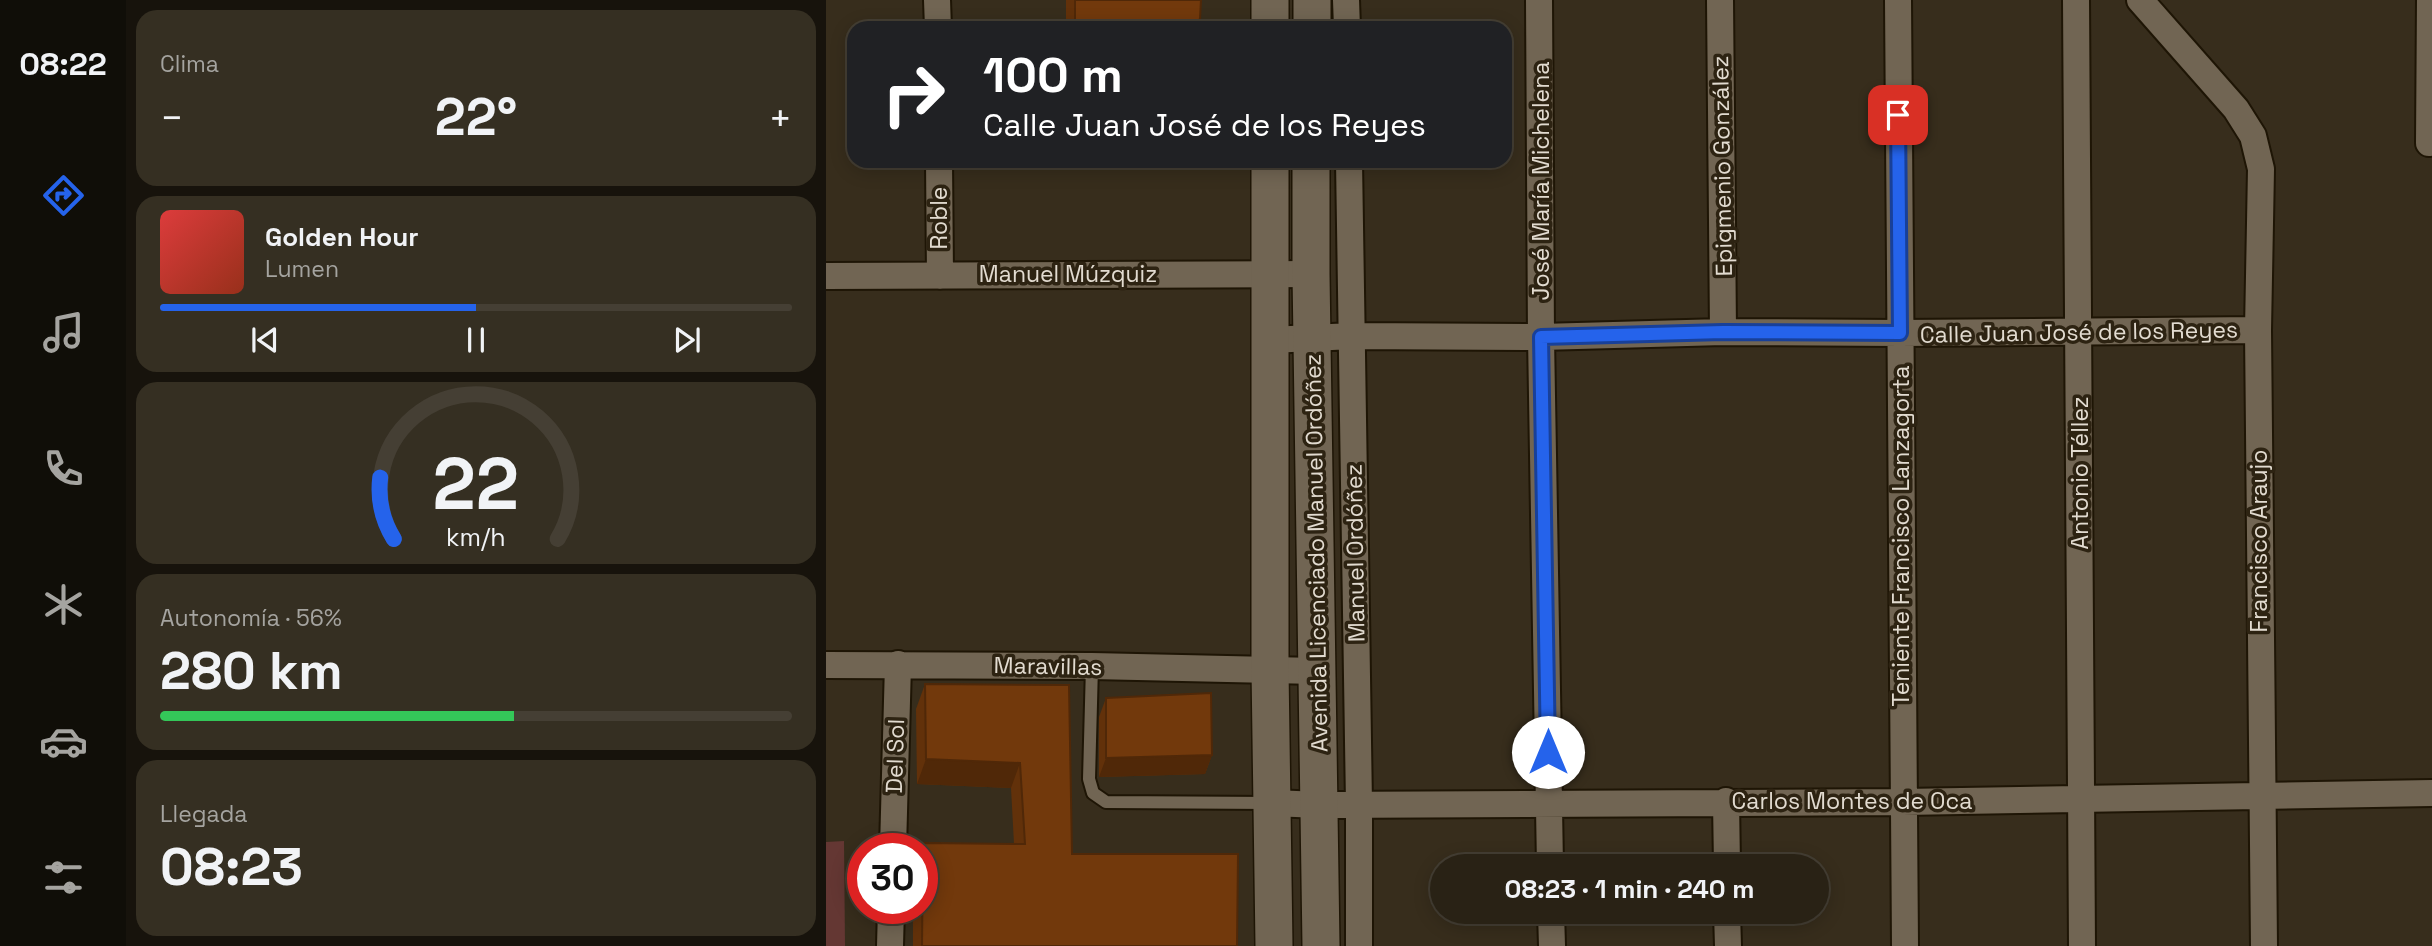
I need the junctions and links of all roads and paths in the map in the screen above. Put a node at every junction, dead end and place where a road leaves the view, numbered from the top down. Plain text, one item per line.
1 (937, 0) edge
2 (1270, 0) edge
3 (1312, 0) edge
4 (1346, 0) edge
5 (1539, 0) edge
6 (1720, 0) edge
7 (1898, 0) edge
8 (2076, 0) edge
9 (2140, 0) edge
10 (2430, 0) edge
11 (937, 21) edge
12 (1270, 21) edge
13 (1312, 21) edge
14 (1347, 21) edge
15 (2429, 143) dead end
16 (939, 168) edge
17 (1270, 168) edge
18 (1311, 168) edge
19 (1349, 168) edge
20 (1270, 273) junction
21 (1311, 274) junction
22 (940, 275) junction
23 (826, 276) edge
24 (2080, 330) junction
25 (2258, 330) junction
26 (1723, 332) junction
27 (1900, 333) junction
28 (1352, 336) junction
29 (1541, 337) junction
30 (1312, 338) junction
31 (1271, 340) junction
32 (898, 664) junction
33 (826, 665) edge
34 (1092, 666) junction
35 (1270, 669) junction
36 (1318, 671) junction
37 (2432, 793) edge
38 (2261, 795) junction
39 (2080, 799) junction
40 (1726, 801) junction
41 (1903, 802) junction
42 (1272, 803) junction
43 (1548, 803) junction
44 (1359, 805) junction
45 (1320, 806) junction
46 (893, 833) edge
47 (1550, 854) edge
48 (1727, 854) edge
49 (891, 924) edge
50 (1551, 924) edge
51 (1727, 924) edge
52 (891, 946) edge
53 (1274, 946) edge
54 (1321, 946) edge
55 (1359, 946) edge
56 (1552, 946) edge
57 (1728, 946) edge
58 (1905, 946) edge
59 (2082, 946) edge
60 (2264, 946) edge

1 - 11 street
2 - 12 main road
3 - 13 main road
4 - 14 street
5 - 29 street, José María Michelena
6 - 26 street, Epigmenio González
7 - 27 street, Teniente Francisco Lanzagorta
8 - 24 street, Antonio Téllez
9 - 25 street, Francisco Araujo
10 - 15 street
16 - 22 street, Roble
17 - 20 main road, Avenida Licenciado Manuel Ordóñez
18 - 21 main road, Avenida Licenciado Manuel Ordóñez
19 - 28 street, Manuel Ordóñez
20 - 21 street, Manuel Múzquiz
20 - 22 street, Manuel Múzquiz
20 - 31 main road, Avenida Licenciado Manuel Ordóñez
21 - 30 main road, Avenida Licenciado Manuel Ordóñez
22 - 23 street, Manuel Múzquiz
24 - 25 street, Calle Juan José de los Reyes
24 - 27 street, Calle Juan José de los Reyes
24 - 39 street, Antonio Téllez
25 - 38 street, Francisco Araujo
26 - 27 street, Calle Juan José de los Reyes
26 - 29 street, Calle Juan José de los Reyes
27 - 41 street, Teniente Francisco Lanzagorta
28 - 29 street, Calle Juan José de los Reyes
28 - 30 street, Calle Juan José de los Reyes
28 - 44 street, Manuel Ordóñez
29 - 43 street, José María Michelena
30 - 31 street, Calle Juan José de los Reyes
30 - 36 main road, Avenida Licenciado Manuel Ordóñez
31 - 35 main road, Avenida Licenciado Manuel Ordóñez
32 - 33 street, Maravillas
32 - 34 street, Maravillas
32 - 46 street, Del Sol
34 - 35 street, Maravillas
34 - 42 lane
35 - 36 street, Maravillas
35 - 42 main road, Avenida Licenciado Manuel Ordóñez
36 - 45 main road, Avenida Licenciado Manuel Ordóñez
37 - 38 street, Carlos Montes de Oca
38 - 39 street, Carlos Montes de Oca
38 - 60 street, Francisco Araujo
39 - 41 street, Carlos Montes de Oca
39 - 59 street, Antonio Téllez
40 - 41 street, Carlos Montes de Oca
40 - 43 street, Carlos Montes de Oca
40 - 48 street
41 - 58 street, Teniente Francisco Lanzagorta
42 - 45 street, Carlos Montes de Oca
42 - 53 main road, Avenida Licenciado Manuel Ordóñez
43 - 44 street, Carlos Montes de Oca
43 - 47 street, José María Michelena
44 - 45 street, Carlos Montes de Oca
44 - 55 street, Manuel Ordóñez
45 - 54 main road, Avenida Licenciado Manuel Ordóñez
49 - 52 street
50 - 56 street
51 - 57 street

